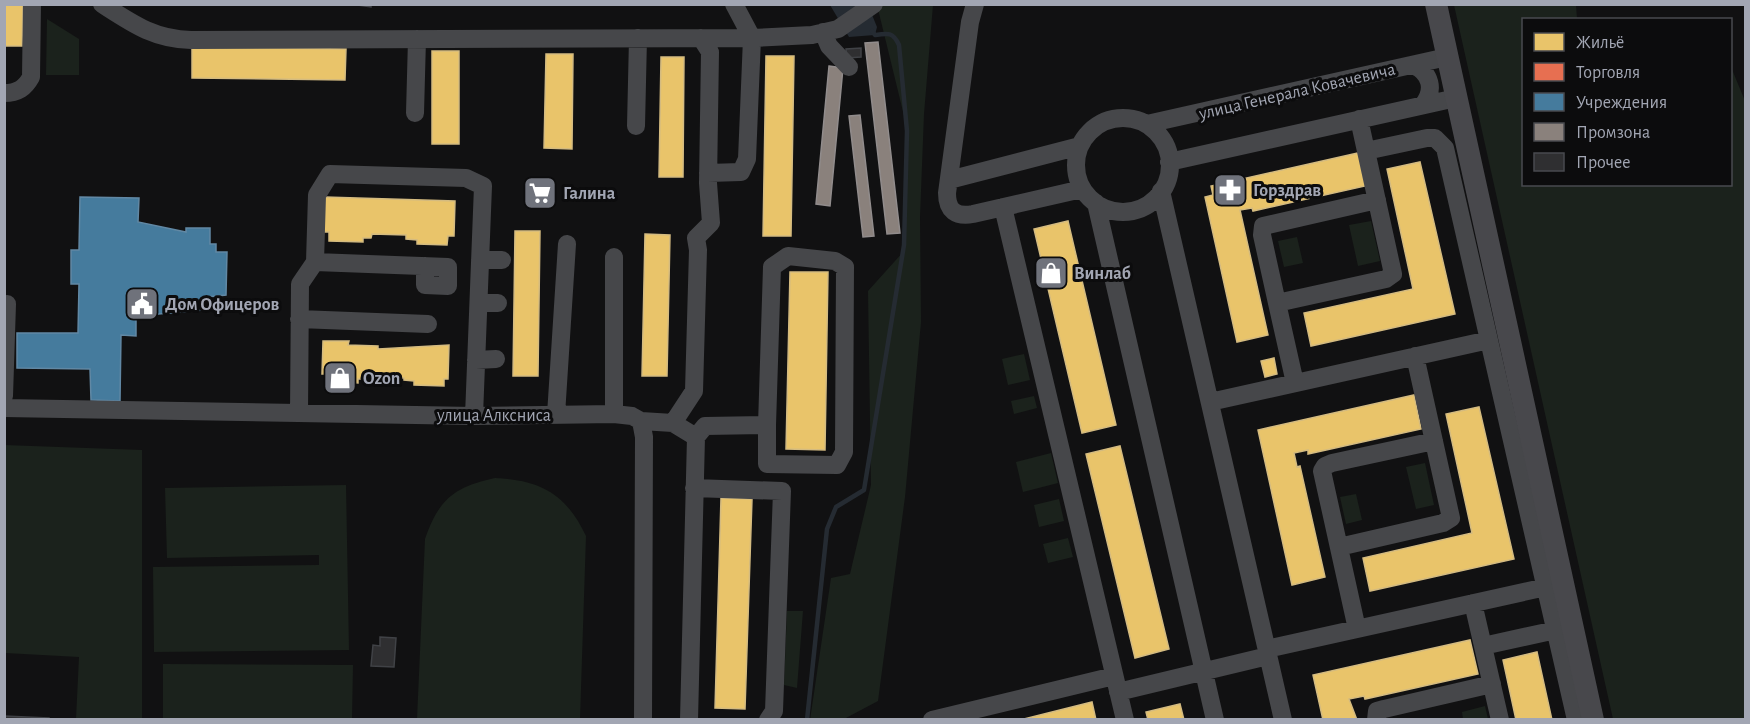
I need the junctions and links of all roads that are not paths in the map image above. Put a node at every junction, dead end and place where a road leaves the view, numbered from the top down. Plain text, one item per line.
1 (32, 4) edge
2 (102, 4) edge
3 (734, 4) edge
4 (874, 4) edge
5 (975, 4) edge
6 (1436, 4) edge
7 (830, 31) junction
8 (638, 38) junction
9 (701, 38) junction
10 (752, 38) junction
11 (417, 39) junction
12 (1447, 57) junction
13 (1413, 64) junction
14 (849, 67) dead end
15 (4, 93) edge
16 (1456, 98) junction
17 (1423, 105) junction
18 (415, 113) dead end
19 (1359, 119) junction
20 (1147, 124) junction
21 (636, 126) dead end
22 (1080, 146) junction
23 (1366, 151) junction
24 (1169, 162) junction
25 (708, 173) junction
26 (949, 180) junction
27 (1082, 189) junction
28 (1161, 191) junction
29 (1377, 200) junction
30 (1096, 203) junction
31 (1003, 207) junction
32 (567, 244) dead end
33 (614, 257) dead end
34 (480, 260) junction
35 (502, 260) dead end
36 (315, 262) junction
37 (425, 266) dead end
38 (478, 303) junction
39 (498, 303) dead end
40 (1278, 303) junction
41 (7, 304) dead end
42 (299, 319) junction
43 (428, 324) dead end
44 (1489, 340) junction
45 (1415, 356) junction
46 (496, 359) dead end
47 (476, 360) junction
48 (1295, 383) junction
49 (4, 396) edge
50 (1210, 402) junction
51 (4, 408) edge
52 (299, 413) junction
53 (614, 414) junction
54 (556, 415) junction
55 (474, 416) junction
56 (640, 422) junction
57 (673, 423) junction
58 (767, 425) junction
59 (696, 437) junction
60 (1434, 441) junction
61 (694, 488) junction
62 (1339, 547) junction
63 (1546, 587) junction
64 (1473, 603) junction
65 (1357, 629) junction
66 (1556, 630) junction
67 (1483, 646) junction
68 (1268, 653) junction
69 (1203, 671) junction
70 (1116, 684) junction
71 (1492, 684) junction
72 (644, 720) edge
73 (689, 720) edge
74 (768, 720) edge
75 (932, 720) edge
76 (1125, 720) edge
77 (1215, 720) edge
78 (1283, 720) edge
79 (1376, 720) edge
80 (1500, 720) edge
81 (1576, 720) edge
82 (1593, 720) edge

1 - 15 street
2 - 11 street
3 - 10 street
4 - 7 street
5 - 26 street
6 - 12 main road
7 - 10 street
7 - 14 street
8 - 9 street
8 - 11 street
8 - 21 street
9 - 10 street
9 - 25 street
10 - 25 street
11 - 18 street
12 - 13 street, улица Генерала Ковачевича
12 - 16 main road
13 - 17 street
13 - 20 street, улица Генерала Ковачевича
16 - 17 street
16 - 82 main road
17 - 19 street
19 - 23 street
19 - 24 street
20 - 22 street, улица Генерала Ковачевича
20 - 24 street
22 - 26 street
22 - 27 street
23 - 29 street
23 - 44 street
24 - 28 street
25 - 57 street
26 - 31 street
27 - 30 street
27 - 31 street
28 - 30 street
28 - 50 street
29 - 40 street
29 - 40 street
30 - 69 street
31 - 70 street
32 - 54 street
33 - 53 street
34 - 35 street
34 - 36 street
34 - 38 street
36 - 37 street
36 - 42 street
38 - 39 street
38 - 47 street
40 - 48 street
41 - 49 street
42 - 43 street
42 - 52 street
44 - 45 street
44 - 63 street
45 - 48 street
45 - 60 street
46 - 47 street
47 - 55 street
48 - 50 street
50 - 68 street
51 - 52 street, улица Алксниса
52 - 55 street, улица Алксниса
53 - 54 street, улица Алксниса
53 - 56 street, улица Алксниса
54 - 55 street, улица Алксниса
56 - 57 street, улица Алксниса
56 - 72 street
57 - 59 street, улица Алксниса
58 - 58 street
58 - 59 street
59 - 61 street
60 - 62 street
60 - 62 street
61 - 73 street
61 - 74 street
62 - 65 street
63 - 64 street
63 - 66 street
64 - 65 street
64 - 67 street
65 - 68 street
66 - 67 street
66 - 81 street
67 - 71 street
68 - 69 street
68 - 78 street
69 - 70 street
69 - 77 street
70 - 75 street
70 - 76 street
71 - 79 street
71 - 80 street

